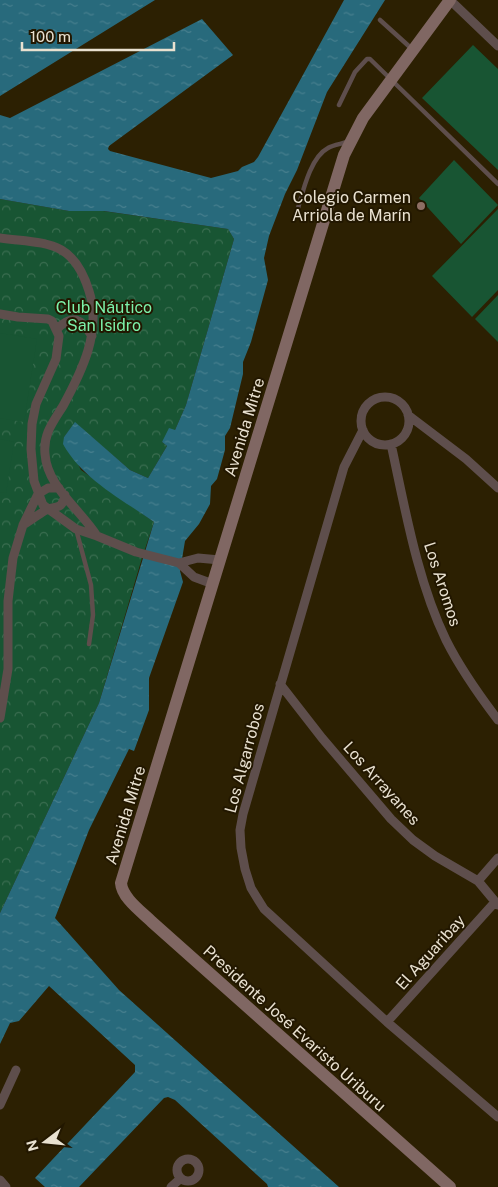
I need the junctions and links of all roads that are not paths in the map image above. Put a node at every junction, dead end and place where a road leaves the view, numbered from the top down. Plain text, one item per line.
1 (450, 0) edge
2 (380, 20) dead end
3 (498, 46) edge
4 (413, 50) junction
5 (392, 78) junction
6 (339, 105) dead end
7 (351, 141) junction
8 (498, 184) edge
9 (296, 215) dead end
10 (0, 238) edge
11 (0, 314) edge
12 (57, 328) junction
13 (92, 336) junction
14 (408, 415) junction
15 (363, 430) junction
16 (391, 444) junction
17 (498, 488) edge
18 (62, 492) junction
19 (38, 494) junction
20 (47, 509) junction
21 (23, 524) junction
22 (76, 529) junction
23 (97, 536) junction
24 (220, 560) junction
25 (177, 562) junction
26 (213, 584) junction
27 (89, 644) dead end
28 (280, 684) junction
29 (0, 718) edge
30 (498, 720) edge
31 (498, 858) edge
32 (478, 881) junction
33 (122, 890) joint
34 (496, 904) edge
35 (387, 1022) junction
36 (16, 1070) dead end
37 (0, 1105) edge
38 (498, 1117) edge
39 (181, 1178) dead end
40 (0, 1180) edge
41 (6, 1187) edge
42 (171, 1187) edge
43 (450, 1187) edge

1 - 3 street
1 - 4 street, Avenida Mitre
2 - 4 lane
4 - 5 street, Avenida Mitre
5 - 6 lane
5 - 7 street, Avenida Mitre
5 - 8 lane
7 - 9 lane
7 - 24 street, Avenida Mitre
10 - 13 street
11 - 12 street
12 - 13 street
12 - 19 street
13 - 18 street
14 - 15 street
14 - 16 street
14 - 17 street
15 - 16 street
15 - 28 street, Los Algarrobos
16 - 30 street, Los Aromos
18 - 19 street
18 - 20 street
18 - 23 street
19 - 20 street
19 - 21 street
20 - 21 street
20 - 22 street
21 - 29 street
22 - 23 street
22 - 27 lane
23 - 25 street
24 - 25 street
24 - 26 street, Avenida Mitre
25 - 26 street
26 - 33 street, Avenida Mitre
28 - 32 street, Los Arrayanes
28 - 35 street, Los Algarrobos
31 - 32 street
32 - 34 street, Los Arrayanes
33 - 43 street, Presidente José Evaristo Uriburu
34 - 35 street, El Aguaribay
35 - 38 street, Los Algarrobos
36 - 37 street
39 - 42 street
40 - 41 street

